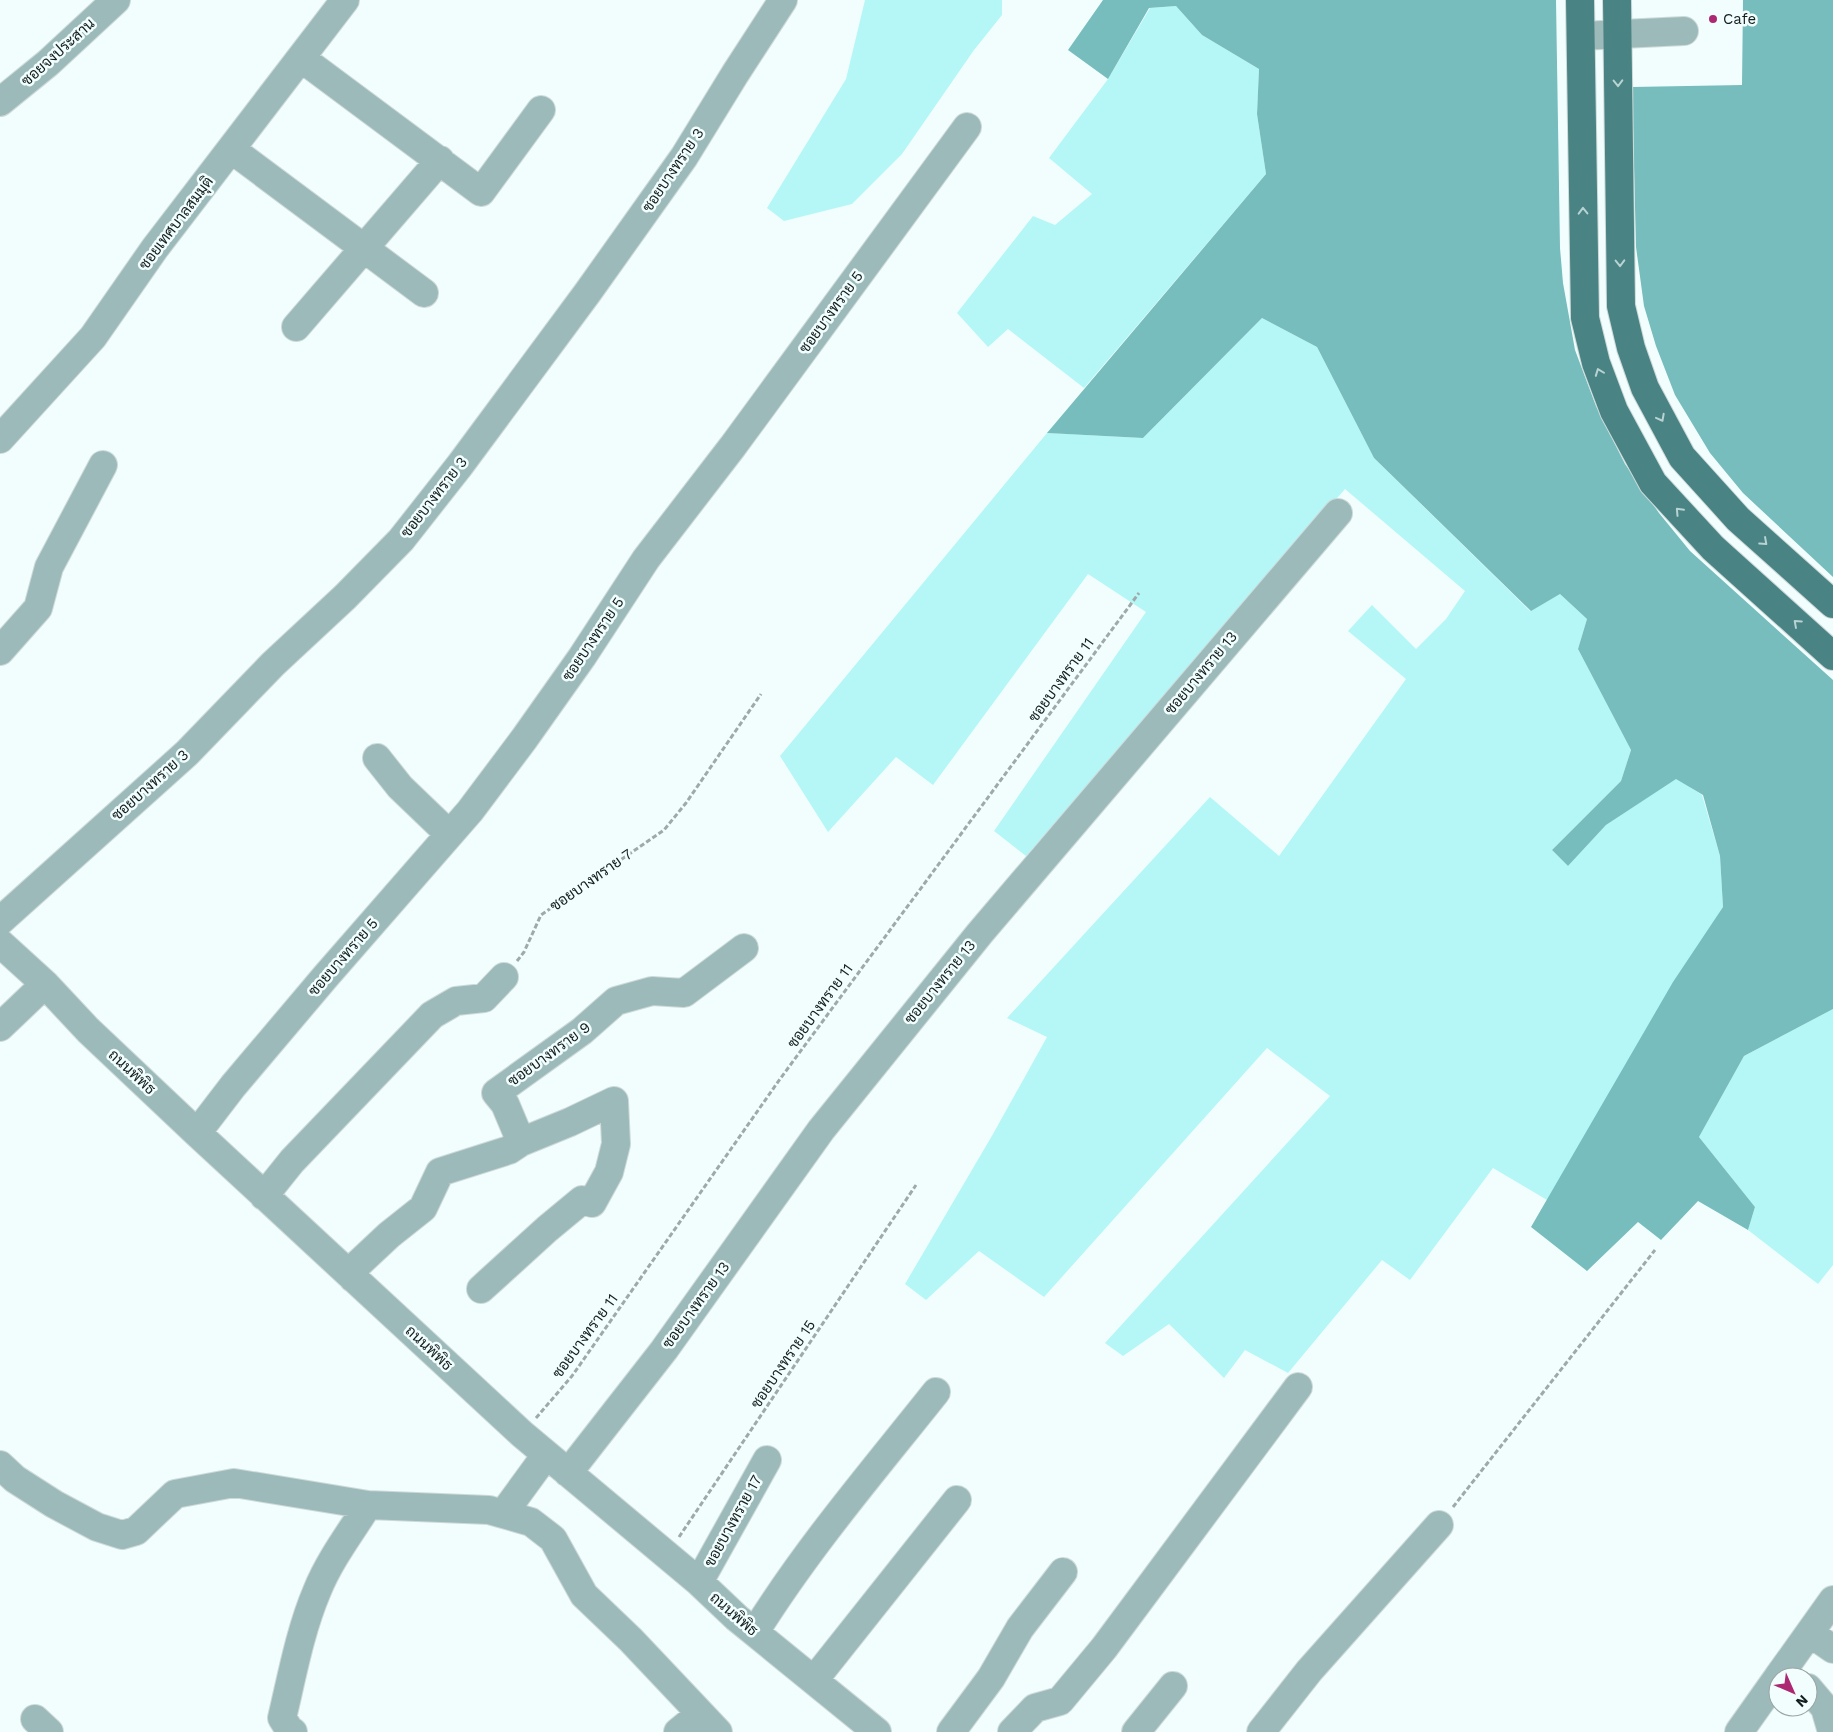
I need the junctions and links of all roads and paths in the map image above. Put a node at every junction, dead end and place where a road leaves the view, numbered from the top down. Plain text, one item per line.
1 (116, 0) edge
2 (345, 0) edge
3 (783, 0) edge
4 (1580, 0) edge
5 (1617, 0) edge
6 (1684, 31) dead end
7 (1617, 34) junction
8 (1581, 36) junction
9 (301, 58) junction
10 (0, 102) edge
11 (541, 110) dead end
12 (968, 127) dead end
13 (231, 149) junction
14 (440, 160) junction
15 (364, 248) junction
16 (424, 293) dead end
17 (296, 327) dead end
18 (0, 439) edge
19 (103, 465) dead end
20 (1338, 512) dead end
21 (1139, 593) dead end
22 (1833, 604) edge
23 (0, 651) edge
24 (1833, 656) edge
25 (761, 694) dead end
26 (377, 758) dead end
27 (449, 834) junction
28 (0, 921) edge
29 (0, 942) edge
30 (744, 948) dead end
31 (504, 977) joint
32 (45, 984) junction
33 (0, 1027) edge
34 (197, 1134) junction
35 (521, 1142) junction
36 (916, 1185) dead end
37 (264, 1196) junction
38 (1655, 1250) dead end
39 (353, 1278) junction
40 (482, 1289) dead end
41 (1298, 1387) dead end
42 (936, 1392) dead end
43 (522, 1434) junction
44 (546, 1455) junction
45 (767, 1460) dead end
46 (0, 1465) edge
47 (568, 1473) junction
48 (957, 1500) dead end
49 (368, 1505) junction
50 (502, 1514) junction
51 (1439, 1525) joint
52 (666, 1555) junction
53 (1063, 1572) dead end
54 (699, 1582) junction
55 (1833, 1600) edge
56 (755, 1632) junction
57 (1810, 1633) junction
58 (1833, 1649) edge
59 (1789, 1667) edge
60 (814, 1680) junction
61 (1173, 1686) dead end
62 (1768, 1695) edge
63 (1818, 1700) edge
64 (709, 1723) edge
65 (293, 1732) edge
66 (678, 1732) edge
67 (877, 1732) edge
68 (950, 1732) edge
69 (1012, 1732) edge
70 (1136, 1732) edge
71 (1261, 1732) edge
72 (1739, 1732) edge
73 (1832, 1732) edge

1 - 10 street, ซอยจงประสาน
2 - 9 street, ซอยเทศบาลสมมุติ
3 - 28 street, ซอยบางทราย 3
4 - 8 main road
5 - 7 main road
6 - 7 street
7 - 8 street
7 -> 22 main road
24 -> 8 main road
9 - 13 street, ซอยเทศบาลสมมุติ
9 - 14 street
11 - 14 street
12 - 27 street, ซอยบางทราย 5
13 - 15 street
13 - 18 street, ซอยเทศบาลสมมุติ
14 - 15 street
15 - 16 street
15 - 17 street
19 - 23 street
20 - 47 street, ซอยบางทราย 13
21 - 43 path, ซอยบางทราย 11
25 - 31 path, ซอยบางทราย 7
26 - 27 street
27 - 34 street, ซอยบางทราย 5
29 - 32 street, ถนนพิพิธ
30 - 35 street, ซอยบางทราย 9
31 - 37 street
32 - 33 street
32 - 34 street, ถนนพิพิธ
34 - 37 street, ถนนพิพิธ
35 - 39 street
35 - 40 street
36 - 52 path, ซอยบางทราย 15
37 - 39 street, ถนนพิพิธ
38 - 51 path
39 - 43 street, ถนนพิพิธ
41 - 69 street
42 - 56 street
43 - 44 street, ถนนพิพิธ
44 - 47 street, ถนนพิพิธ
44 - 50 street
45 - 54 street, ขอยบางทราย 17
46 - 49 street
47 - 52 street, ถนนพิพิธ
48 - 60 street
49 - 50 street
49 - 65 street
50 - 64 street
51 - 71 street
52 - 54 street, ถนนพิพิธ
53 - 68 street
54 - 56 street, ถนนพิพิธ
55 - 57 street
56 - 60 street, ถนนพิพิธ
57 - 58 street
57 - 59 street
60 - 67 street, ถนนพิพิธ
61 - 70 street
62 - 72 street
63 - 73 street
64 - 66 street

